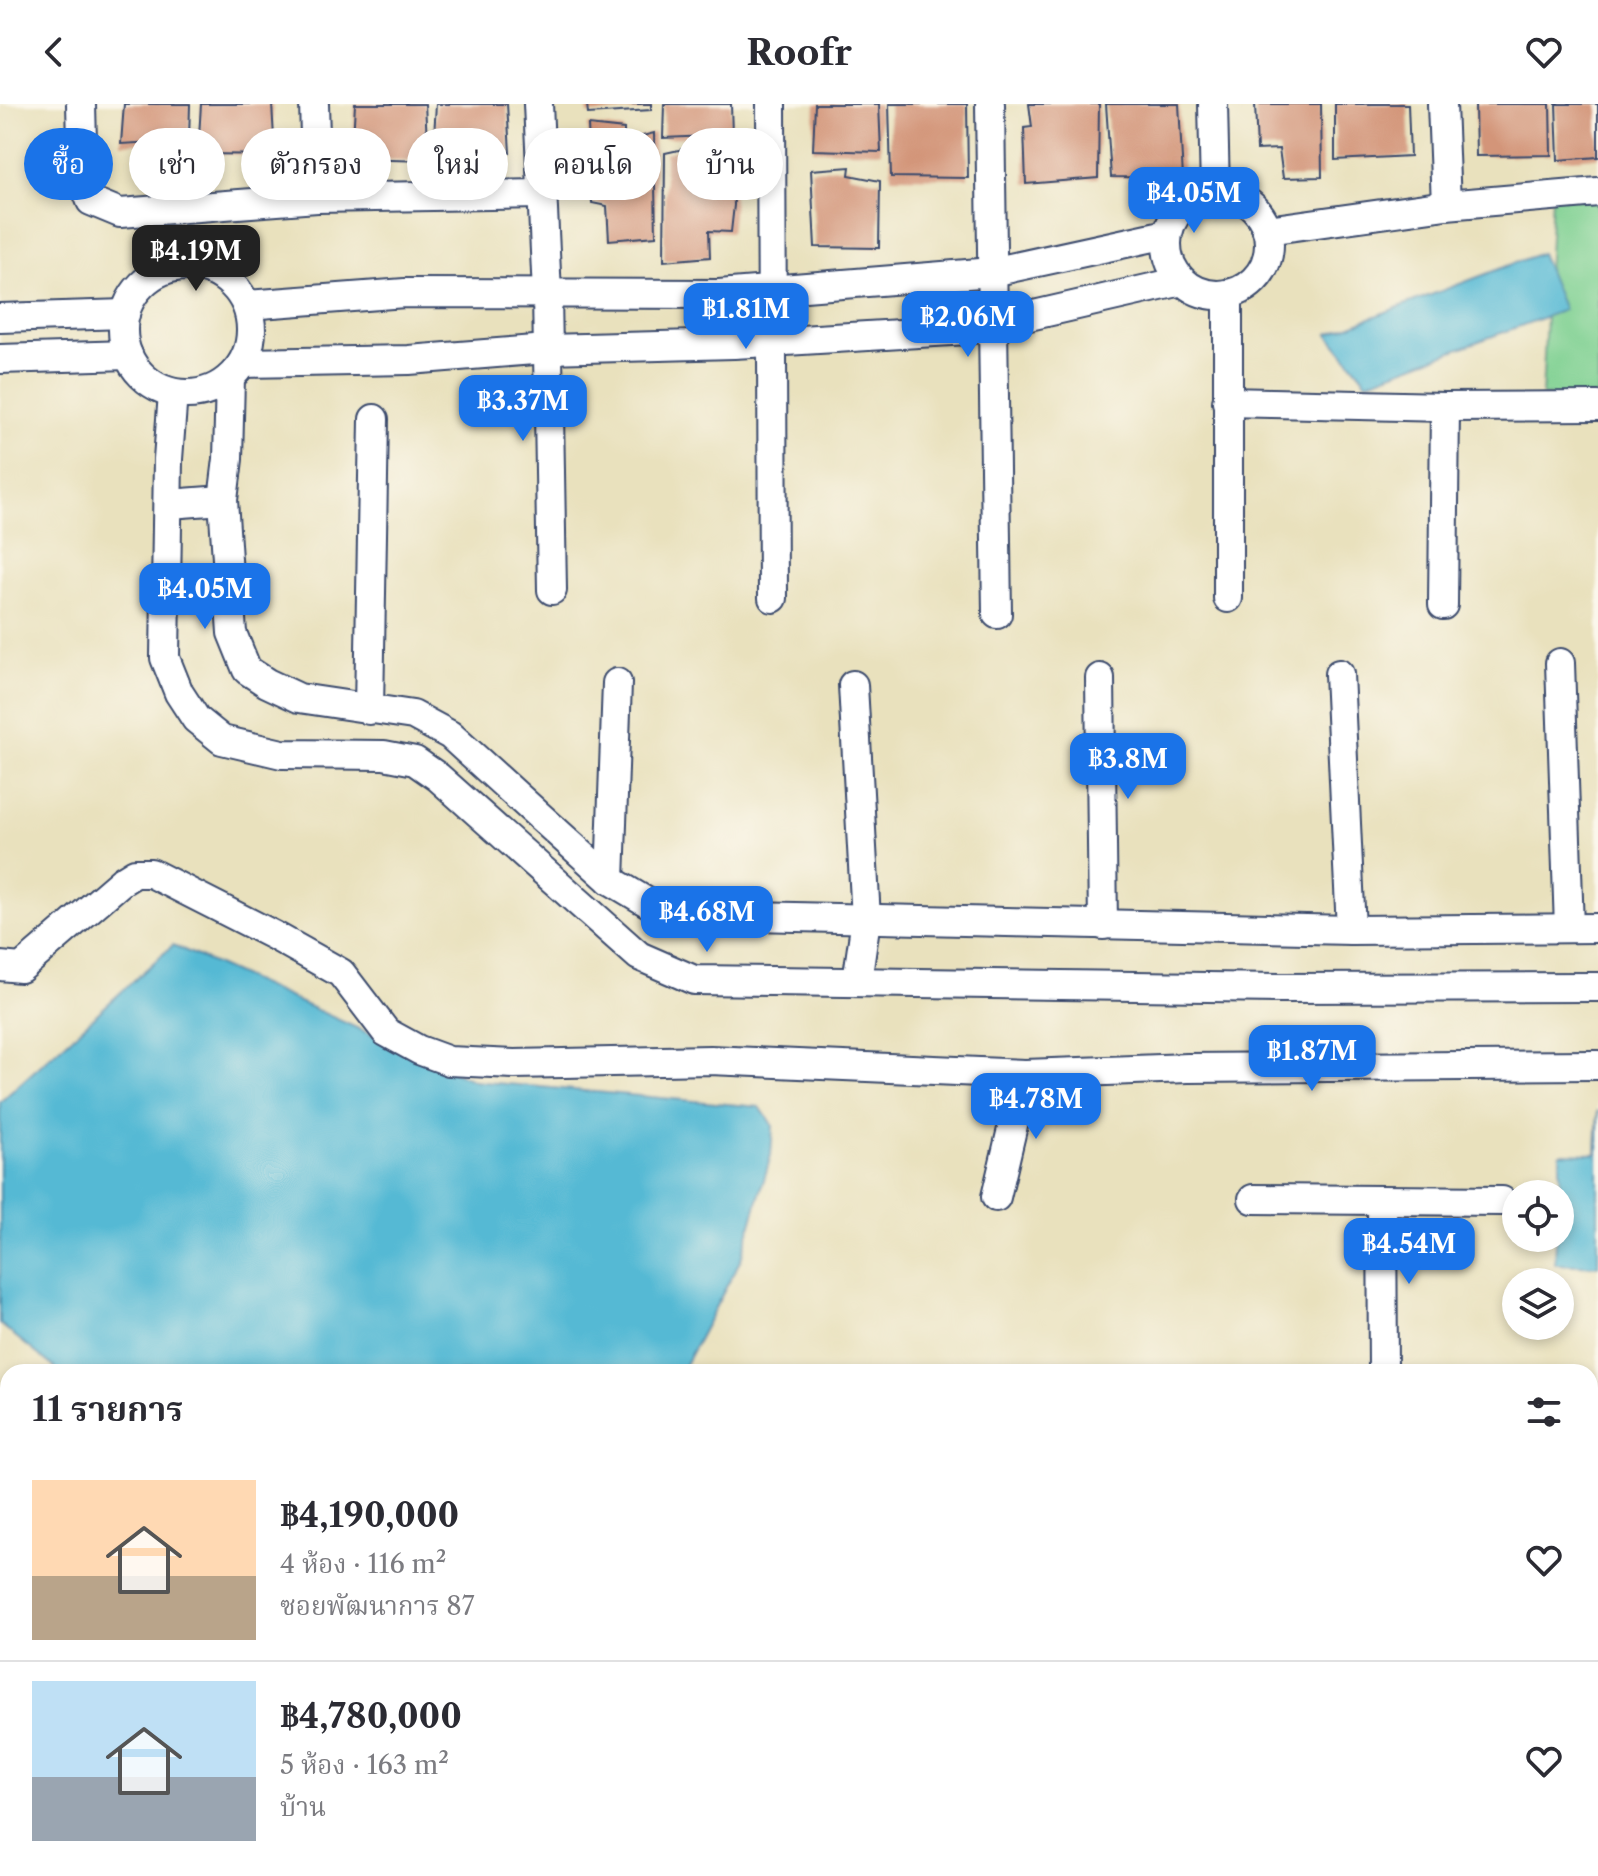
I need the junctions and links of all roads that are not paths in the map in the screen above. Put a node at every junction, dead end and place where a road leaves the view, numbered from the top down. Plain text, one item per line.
1 (81, 104) edge
2 (314, 104) edge
3 (538, 104) edge
4 (771, 104) edge
5 (990, 104) edge
6 (1213, 104) edge
7 (1442, 104) edge
8 (315, 128) edge
9 (539, 128) edge
10 (1215, 192) junction
11 (1598, 192) edge
12 (524, 194) edge
13 (391, 197) edge
14 (291, 200) edge
15 (540, 200) edge
16 (1446, 205) junction
17 (1267, 230) junction
18 (1167, 234) junction
19 (992, 272) junction
20 (1182, 281) junction
21 (771, 289) junction
22 (547, 294) junction
23 (1228, 294) junction
24 (247, 305) junction
25 (125, 314) junction
26 (0, 318) edge
27 (994, 325) junction
28 (772, 341) junction
29 (547, 349) junction
30 (128, 355) junction
31 (0, 359) edge
32 (237, 370) junction
33 (173, 393) junction
34 (1227, 402) junction
35 (1598, 406) edge
36 (1445, 407) junction
37 (374, 419) dead end
38 (223, 500) junction
39 (169, 504) junction
40 (552, 590) dead end
41 (773, 598) dead end
42 (1228, 598) dead end
43 (1443, 605) dead end
44 (997, 614) dead end
45 (1560, 663) dead end
46 (1339, 674) dead end
47 (1100, 678) dead end
48 (617, 683) dead end
49 (853, 685) dead end
50 (369, 710) junction
51 (610, 880) junction
52 (866, 919) junction
53 (1103, 925) junction
54 (1569, 928) junction
55 (1598, 928) edge
56 (1351, 930) junction
57 (0, 966) edge
58 (857, 982) junction
59 (1598, 987) edge
60 (1598, 1065) edge
61 (1025, 1074) junction
62 (996, 1197) dead end
63 (1253, 1199) dead end
64 (1382, 1200) junction
65 (1502, 1201) dead end
66 (1383, 1364) edge

1 - 14 street
2 - 8 street
3 - 9 street
4 - 21 street
5 - 19 street
6 - 10 street
7 - 16 street
10 - 17 street
10 - 18 street
11 - 16 street
12 - 13 street
15 - 22 street
16 - 17 street
17 - 23 street
18 - 19 street
18 - 20 street
19 - 21 street
19 - 27 street
20 - 23 street
20 - 27 street
21 - 22 street
21 - 28 street
22 - 24 street
22 - 29 street
23 - 34 street
24 - 25 street
24 - 32 street
25 - 26 street
25 - 30 street
27 - 28 street
27 - 44 street
28 - 29 street
28 - 41 street
29 - 32 street
29 - 40 street
30 - 31 street
30 - 33 street
32 - 33 street
32 - 38 street
33 - 39 street
34 - 36 street
34 - 42 street
35 - 36 street
36 - 43 street
37 - 50 street
38 - 39 street
38 - 50 street
39 - 58 street
45 - 54 street
46 - 56 street
47 - 53 street
48 - 51 street
49 - 52 street
50 - 51 street
51 - 52 street
52 - 53 street
52 - 58 street
53 - 56 street
54 - 55 street
54 - 56 street
57 - 61 street
58 - 59 street
60 - 61 street
61 - 62 street
63 - 64 street
64 - 65 street
64 - 66 street

